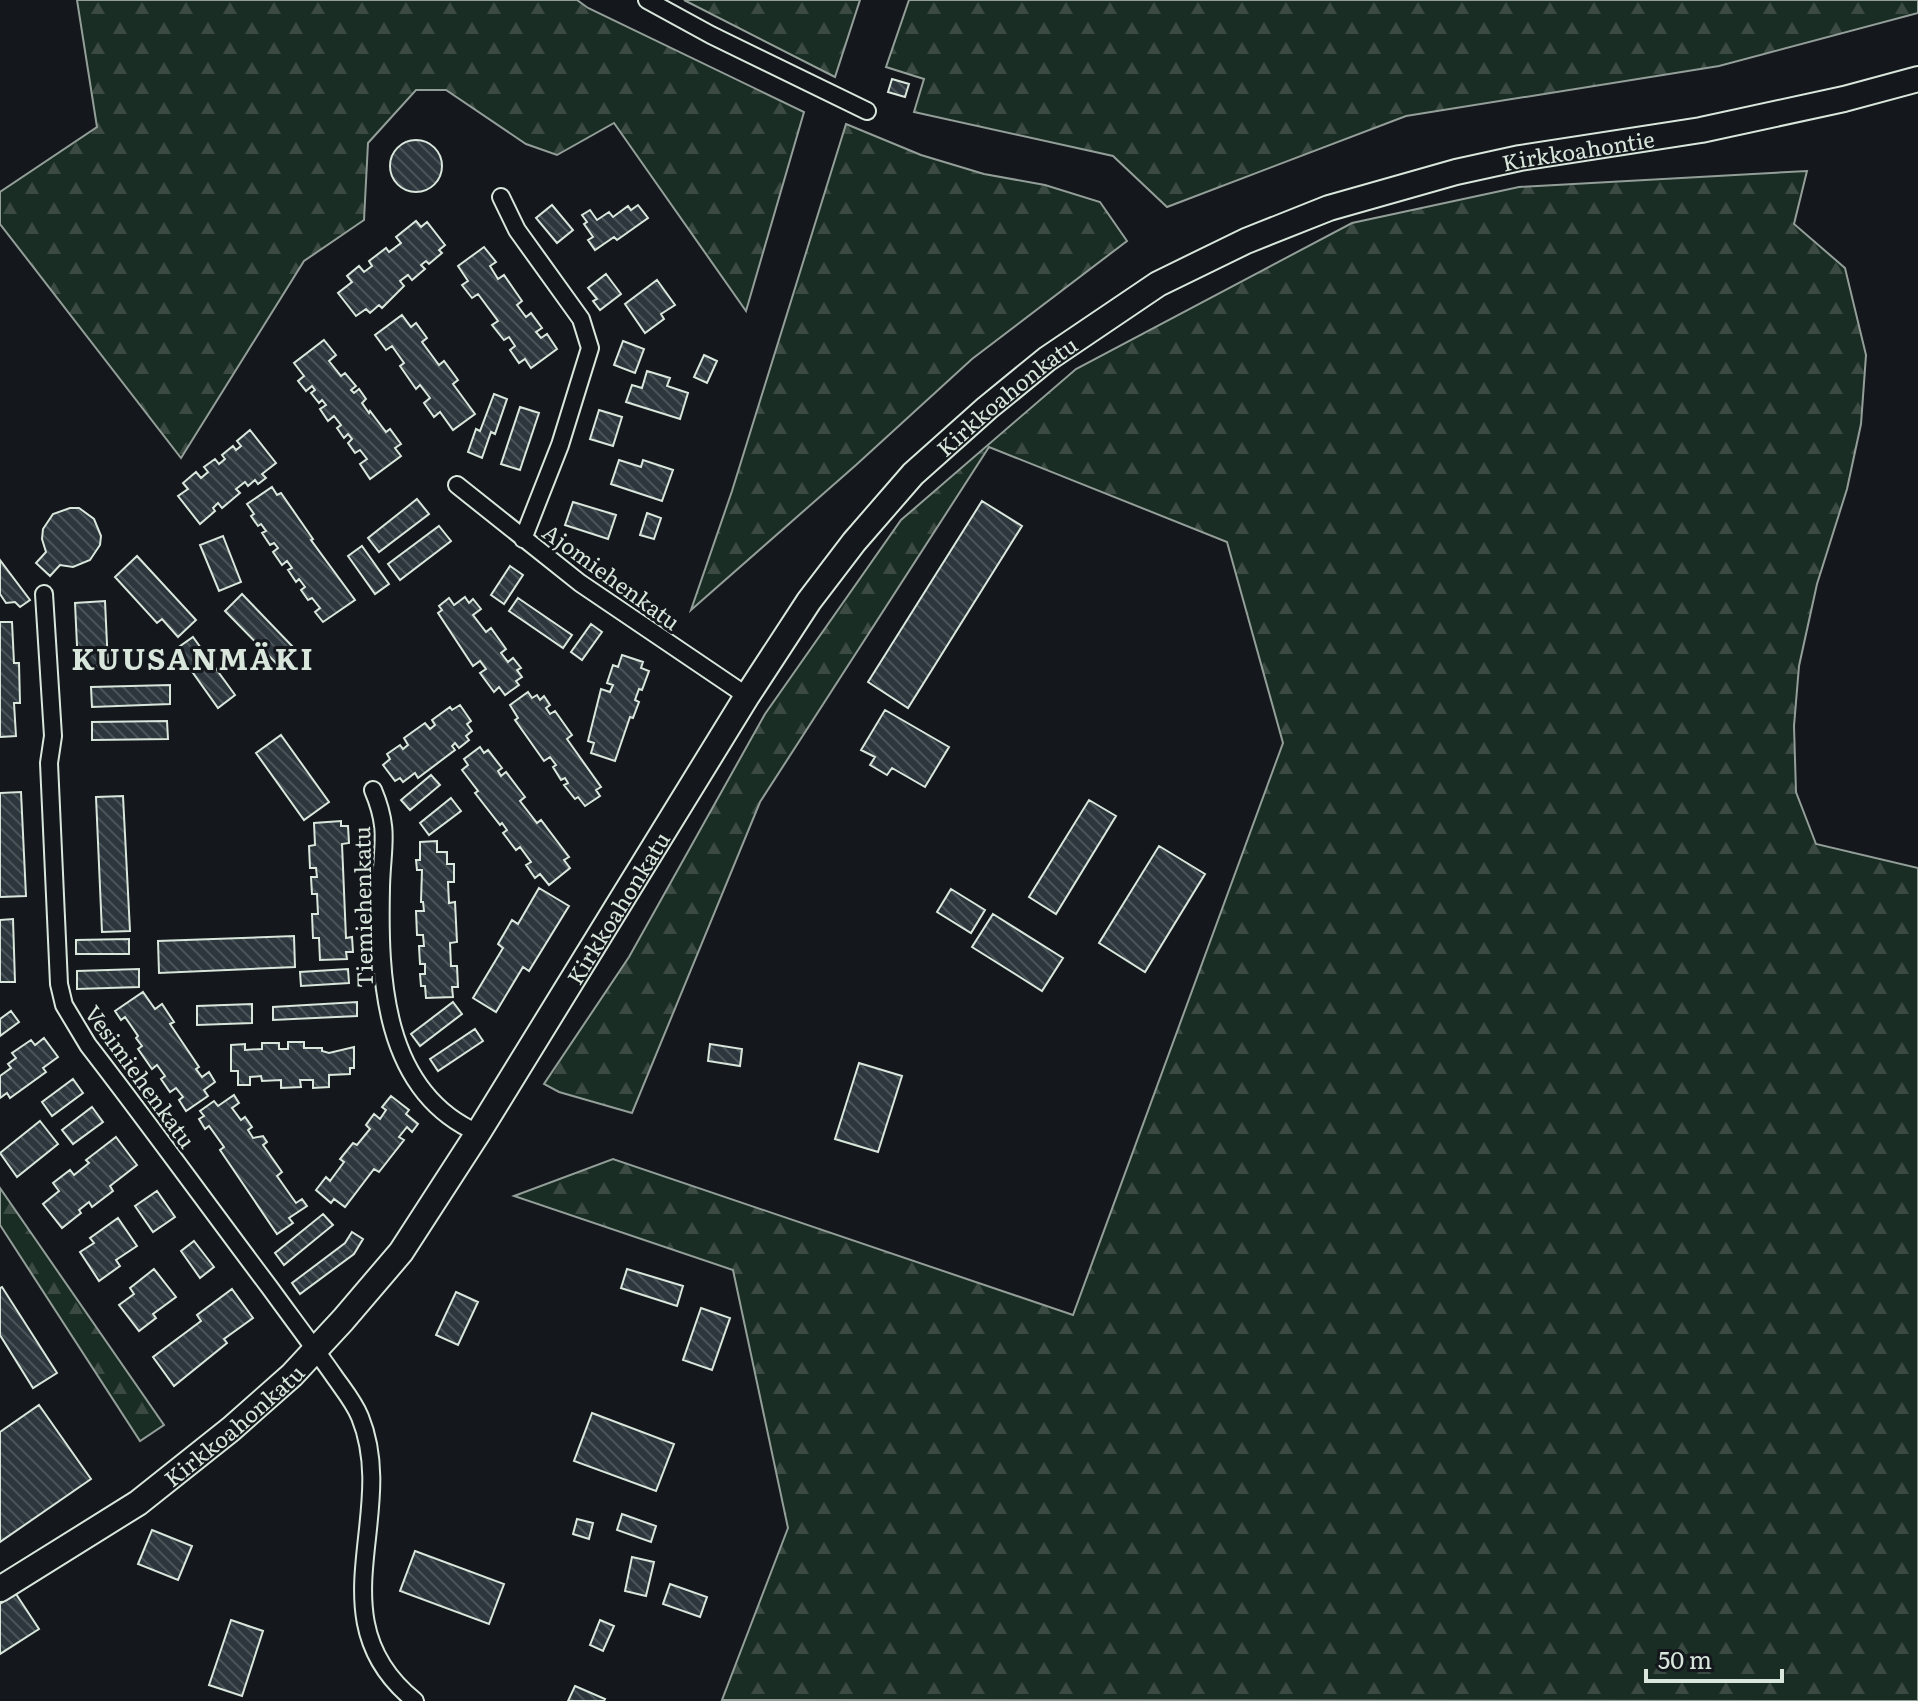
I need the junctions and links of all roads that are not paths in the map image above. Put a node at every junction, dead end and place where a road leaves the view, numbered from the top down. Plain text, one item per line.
1 (647, 0) edge
2 (1918, 79) edge
3 (867, 111) dead end
4 (501, 197) dead end
5 (1246, 241) joint
6 (457, 485) dead end
7 (523, 539) junction
8 (44, 594) dead end
9 (747, 696) junction
10 (373, 790) dead end
11 (478, 1133) junction
12 (316, 1348) junction
13 (0, 1589) edge
14 (415, 1701) edge

1 - 3 street
2 - 5 street, Kirkkoahontie
4 - 7 street
5 - 9 street, Kirkkoahonkatu
6 - 7 street, Ajomiehenkatu
7 - 9 street, Ajomiehenkatu
8 - 12 street, Vesimiehenkatu
9 - 11 street, Kirkkoahonkatu
10 - 11 street, Tiemiehenkatu
11 - 12 street, Kirkkoahonkatu
12 - 13 street, Kirkkoahonkatu
12 - 14 street, Vesimiehenkatu

